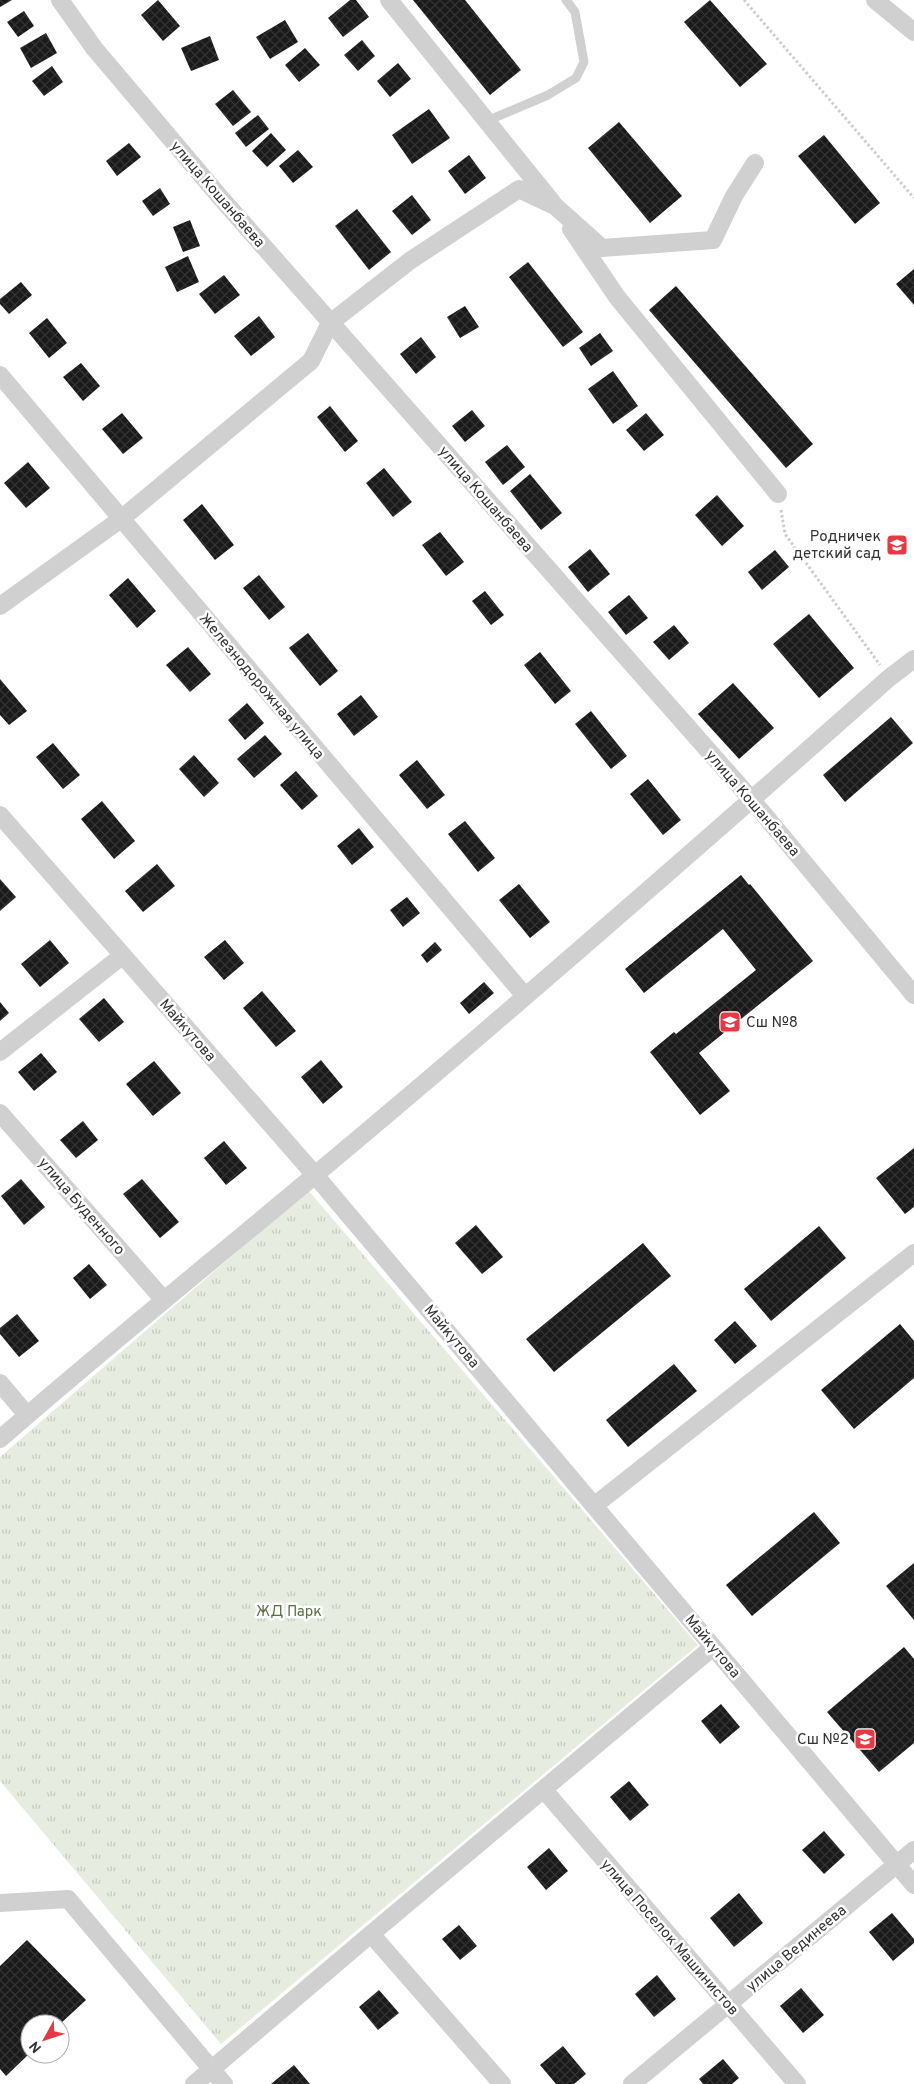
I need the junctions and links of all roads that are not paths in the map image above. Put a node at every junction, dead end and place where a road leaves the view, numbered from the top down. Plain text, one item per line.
1 (60, 0) edge
2 (389, 0) edge
3 (566, 0) edge
4 (875, 0) edge
5 (914, 32) edge
6 (487, 120) junction
7 (755, 163) dead end
8 (555, 206) junction
9 (330, 323) junction
10 (0, 375) edge
11 (778, 494) road end
12 (121, 519) junction
13 (0, 606) edge
14 (914, 659) edge
15 (752, 800) junction
16 (0, 814) edge
17 (122, 956) junction
18 (914, 995) edge
19 (525, 996) junction
20 (0, 1052) edge
21 (0, 1113) edge
22 (315, 1175) junction
23 (914, 1253) edge
24 (163, 1299) junction
25 (0, 1383) edge
26 (27, 1415) junction
27 (0, 1439) edge
28 (595, 1505) junction
29 (713, 1648) junction
30 (544, 1790) junction
31 (914, 1850) edge
32 (897, 1864) junction
33 (914, 1885) edge
34 (0, 1903) edge
35 (371, 1934) junction
36 (728, 2005) junction
37 (212, 2070) junction
38 (194, 2084) edge
39 (224, 2084) edge
40 (502, 2084) edge
41 (632, 2084) edge
42 (797, 2084) edge

1 - 9 street, улица Кошанбаева
2 - 6 street
3 - 6 lane
4 - 5 street
6 - 8 street
7 - 8 street
8 - 9 street
8 - 11 street
9 - 12 street
9 - 15 street, улица Кошанбаева
10 - 12 street, Железнодорожная улица
12 - 13 street
12 - 19 street, Железнодорожная улица
14 - 15 street
15 - 18 street, улица Кошанбаева
15 - 19 street
16 - 17 street, Майкутова
17 - 20 street
17 - 22 street, Майкутова
19 - 22 street
21 - 24 street, улица Буденного
22 - 24 street
22 - 28 street, Майкутова
23 - 28 street
24 - 26 street
25 - 26 street
26 - 27 street
28 - 29 street, Майкутова
29 - 30 street
29 - 32 street, Майкутова
30 - 35 street
30 - 36 street, улица Поселок Машинистов
31 - 32 street, улица Вединеева
32 - 33 street, Майкутова
32 - 36 street, улица Вединеева
34 - 37 street
35 - 37 street
35 - 40 street
36 - 41 street, улица Вединеева
36 - 42 street, улица Поселок Машинистов
37 - 38 street
37 - 39 street

